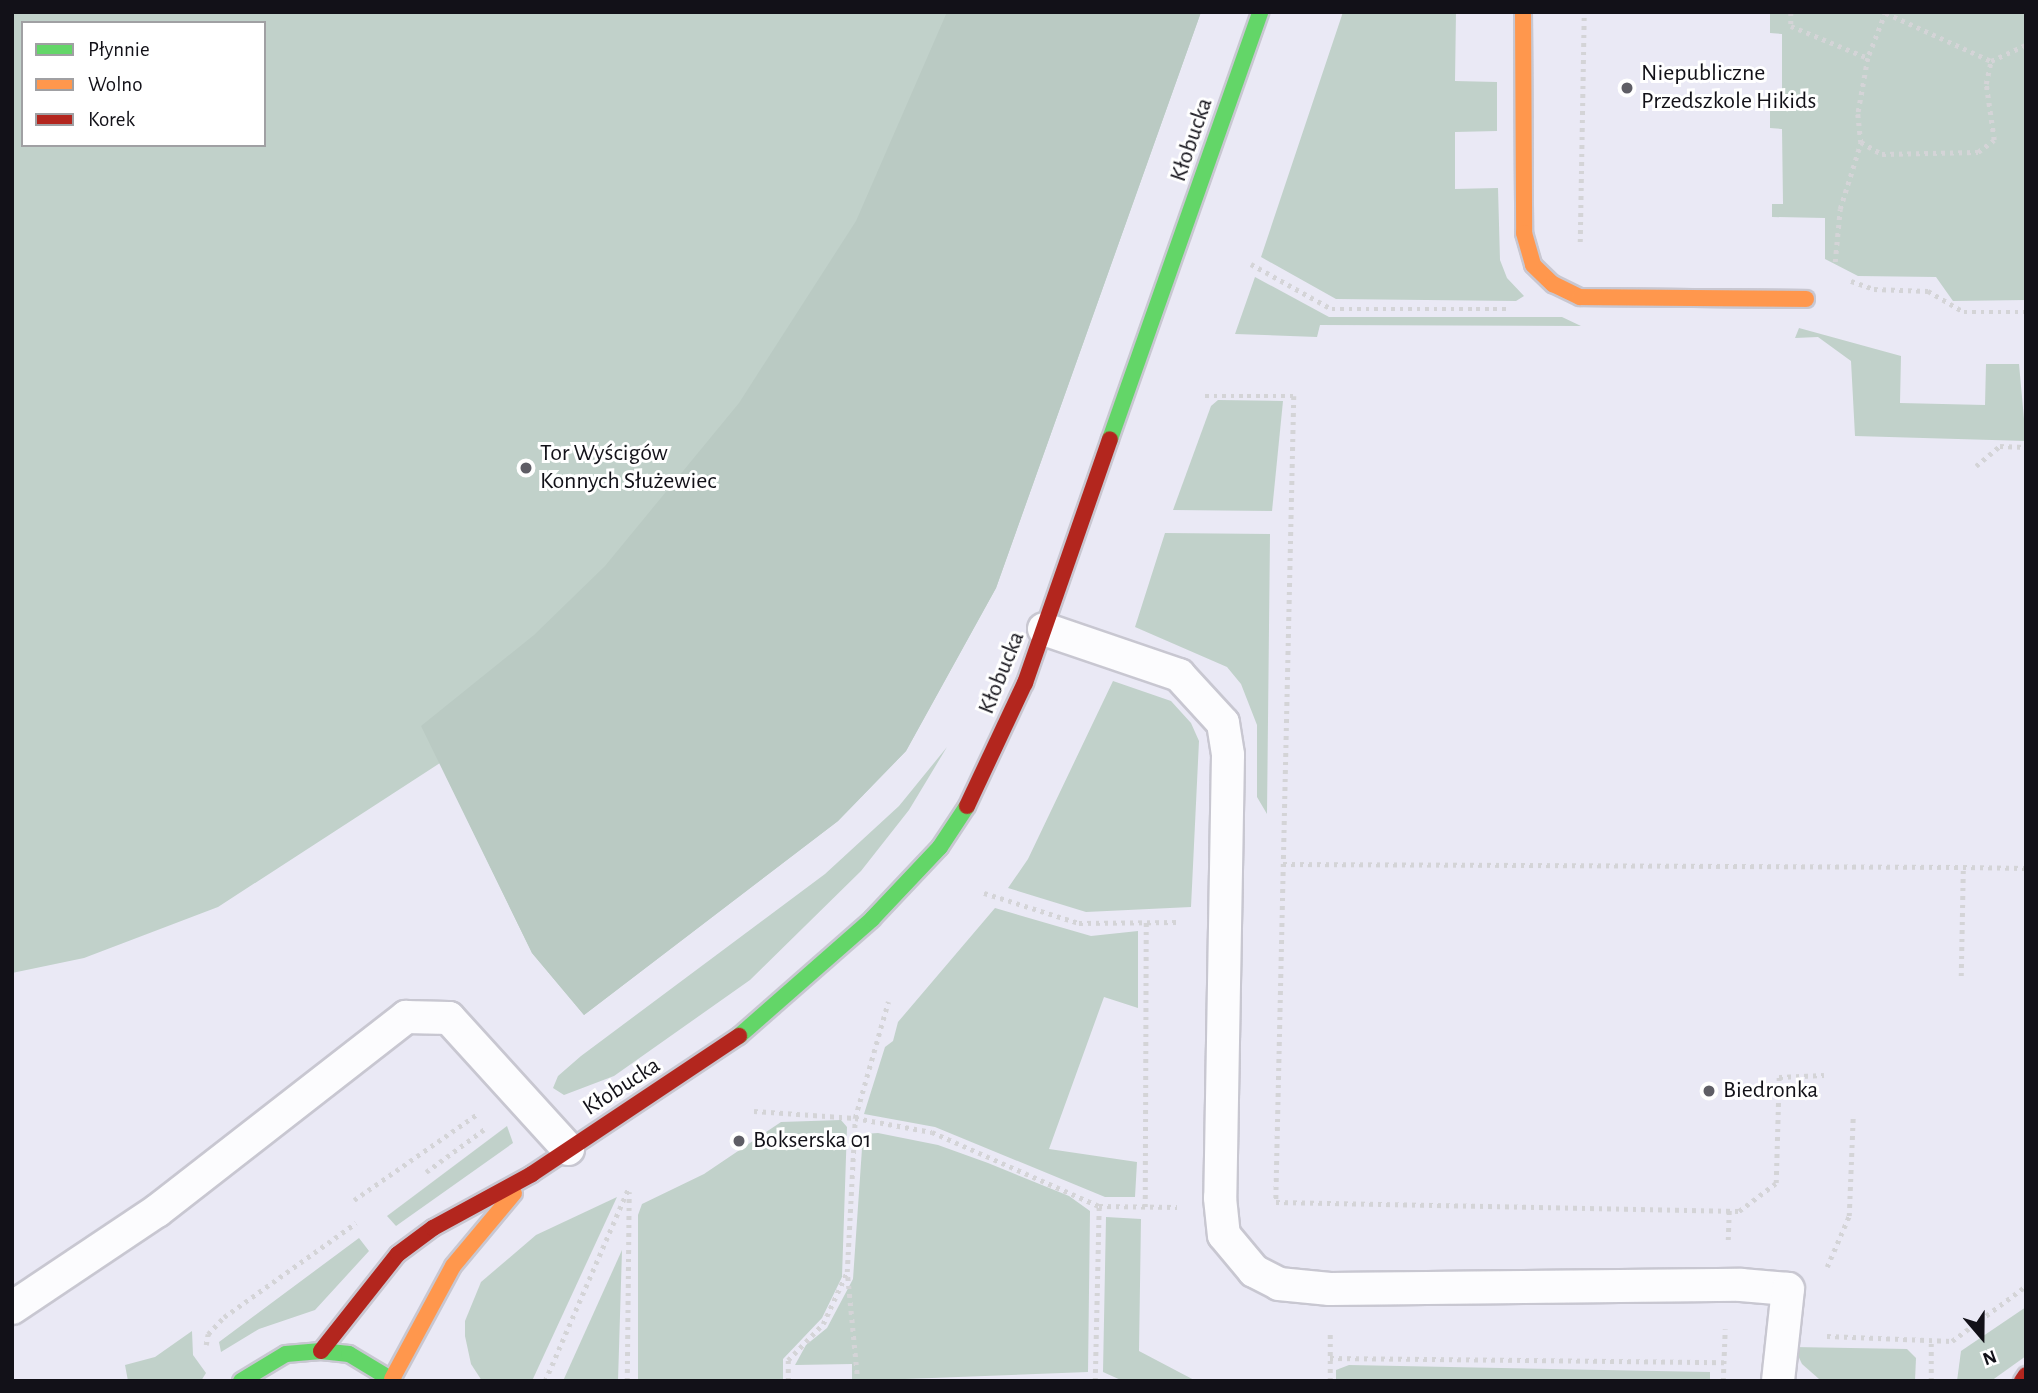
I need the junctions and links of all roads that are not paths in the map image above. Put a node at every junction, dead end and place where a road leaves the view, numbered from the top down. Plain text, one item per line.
1 (1260, 12) edge
2 (1523, 12) edge
3 (1807, 299) dead end
4 (1044, 629) junction
5 (568, 1149) junction
6 (532, 1174) junction
7 (12, 1308) edge
8 (321, 1351) junction
9 (2026, 1375) edge
10 (393, 1380) edge
11 (241, 1381) edge
12 (1778, 1381) edge
13 (2022, 1381) edge

1 - 4 street, Kłobucka
2 - 3 street
4 - 5 street, Kłobucka
4 - 12 lane
5 - 6 street, Kłobucka
5 - 7 lane
6 - 8 street, Kłobucka
6 - 10 street, Kłobucka
8 - 10 street
8 - 11 street
9 - 13 street

